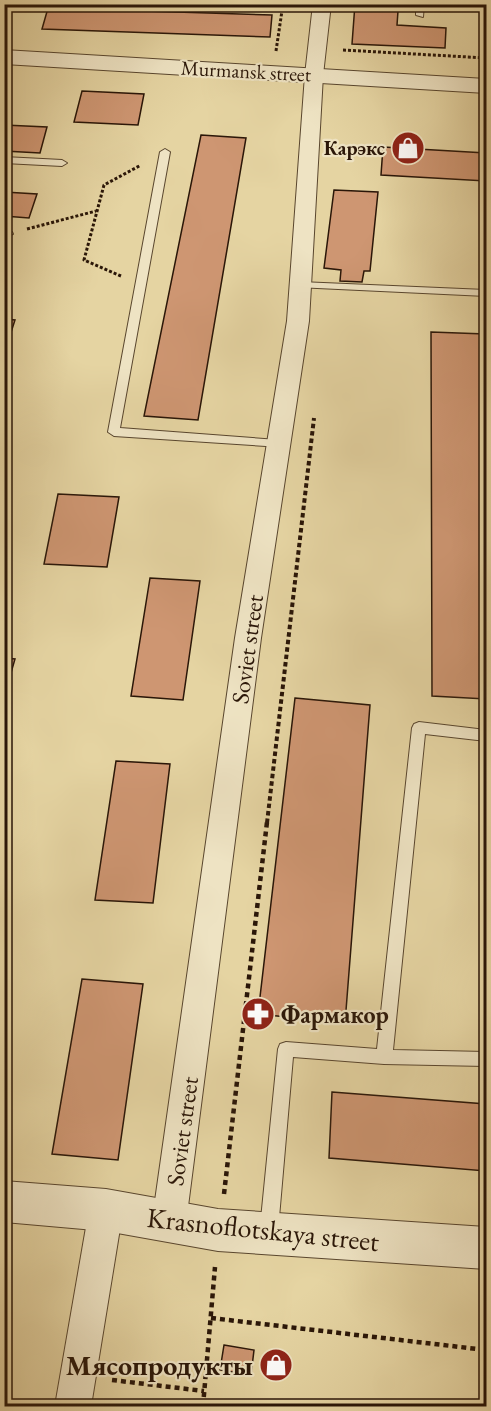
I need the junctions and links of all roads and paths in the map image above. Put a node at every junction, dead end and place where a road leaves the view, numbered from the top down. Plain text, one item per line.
1 (283, 4) edge
2 (322, 4) edge
3 (420, 4) edge
4 (420, 15) dead end
5 (277, 46) junction
6 (318, 49) junction
7 (276, 56) dead end
8 (4, 57) edge
9 (486, 58) edge
10 (314, 75) junction
11 (486, 86) edge
12 (165, 152) joint
13 (4, 160) edge
14 (62, 163) dead end
15 (96, 211) junction
16 (6, 234) edge
17 (142, 285) junction
18 (300, 285) junction
19 (486, 293) edge
20 (315, 416) dead end
21 (278, 444) junction
22 (486, 736) edge
23 (384, 1057) junction
24 (486, 1059) edge
25 (4, 1201) edge
26 (106, 1210) junction
27 (170, 1222) junction
28 (218, 1230) junction
29 (269, 1234) junction
30 (486, 1248) edge
31 (211, 1318) junction
32 (486, 1350) edge
33 (75, 1391) edge
34 (204, 1391) junction
35 (202, 1407) edge

1 - 5 path
2 - 6 street, Soviet street
3 - 4 lane
5 - 6 path
5 - 7 path
6 - 9 path
6 - 10 street, Soviet street
8 - 10 street, Murmansk street
10 - 11 street, Murmansk street
10 - 18 street, Soviet street
12 - 15 path
12 - 17 lane
13 - 14 lane
15 - 16 path
15 - 17 path
17 - 21 lane
18 - 19 lane
18 - 21 street, Soviet street
20 - 28 path
21 - 27 street, Soviet street
22 - 23 lane
23 - 24 lane
23 - 29 lane
25 - 26 street, Krasnoflotskaya street
26 - 27 street, Krasnoflotskaya street
26 - 33 street
27 - 28 street, Krasnoflotskaya street
28 - 29 street, Krasnoflotskaya street
28 - 31 path
29 - 30 street, Krasnoflotskaya street
31 - 32 path
31 - 34 path
33 - 34 path
34 - 35 path

